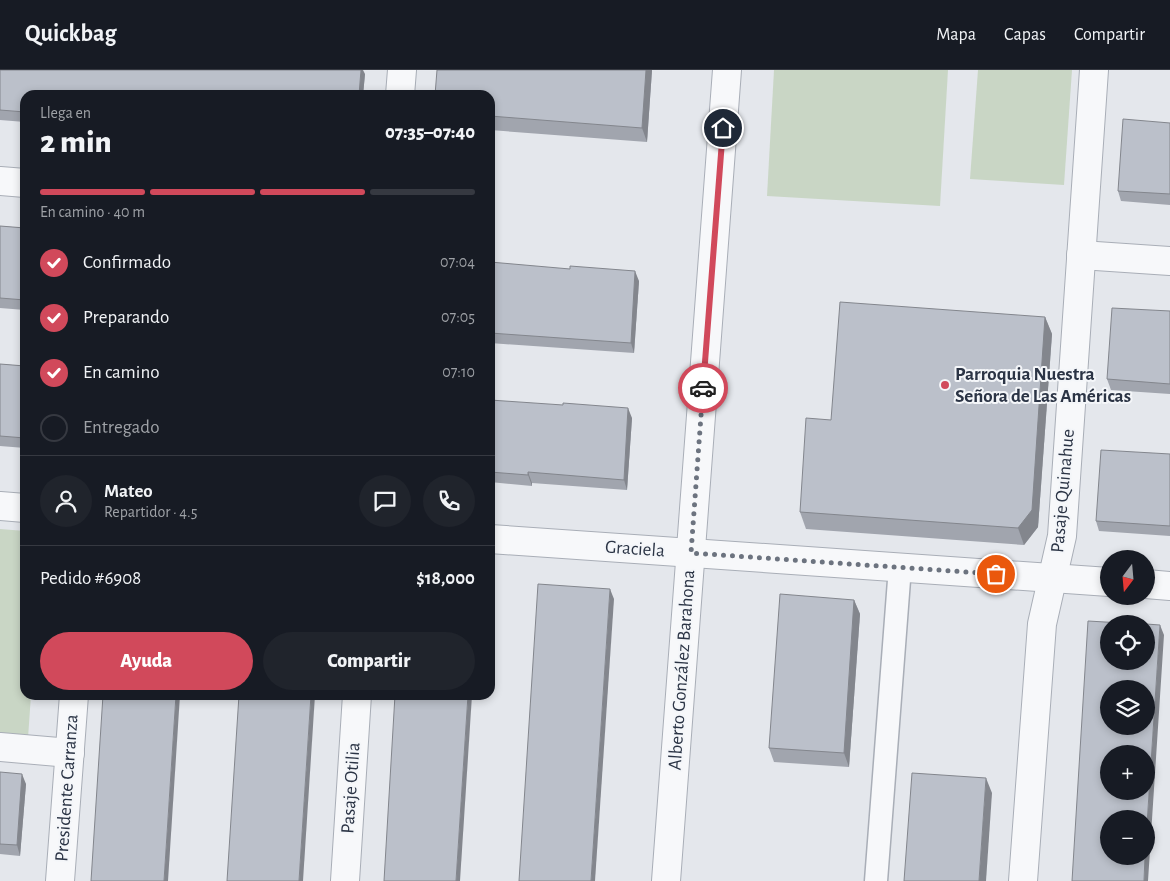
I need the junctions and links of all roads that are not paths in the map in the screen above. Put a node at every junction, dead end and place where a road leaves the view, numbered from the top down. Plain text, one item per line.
1 (402, 70) edge
2 (727, 70) edge
3 (1094, 70) edge
4 (400, 90) edge
5 (0, 181) edge
6 (20, 183) edge
7 (1081, 255) junction
8 (1170, 261) edge
9 (0, 506) edge
10 (20, 508) edge
11 (495, 539) edge
12 (691, 553) junction
13 (900, 568) junction
14 (1053, 578) junction
15 (1100, 581) edge
16 (1155, 585) edge
17 (1170, 586) edge
18 (74, 700) edge
19 (357, 700) edge
20 (0, 747) edge
21 (70, 753) junction
22 (60, 881) edge
23 (345, 881) edge
24 (666, 881) edge
25 (876, 881) edge
26 (1022, 881) edge

1 - 4 street
2 - 12 street, Alberto González Barahona
3 - 7 street, Pasaje Quinahue
5 - 6 street
7 - 8 street
7 - 14 street, Pasaje Quinahue
9 - 10 street
11 - 12 street, Graciela
12 - 13 street, Graciela
12 - 24 street, Alberto González Barahona
13 - 14 street, Graciela
13 - 25 lane
14 - 15 street, Graciela
14 - 26 street, Pasaje Quinahue
16 - 17 street
18 - 21 street, Presidente Carranza
19 - 23 street, Pasaje Otilia
20 - 21 street
21 - 22 street, Presidente Carranza

